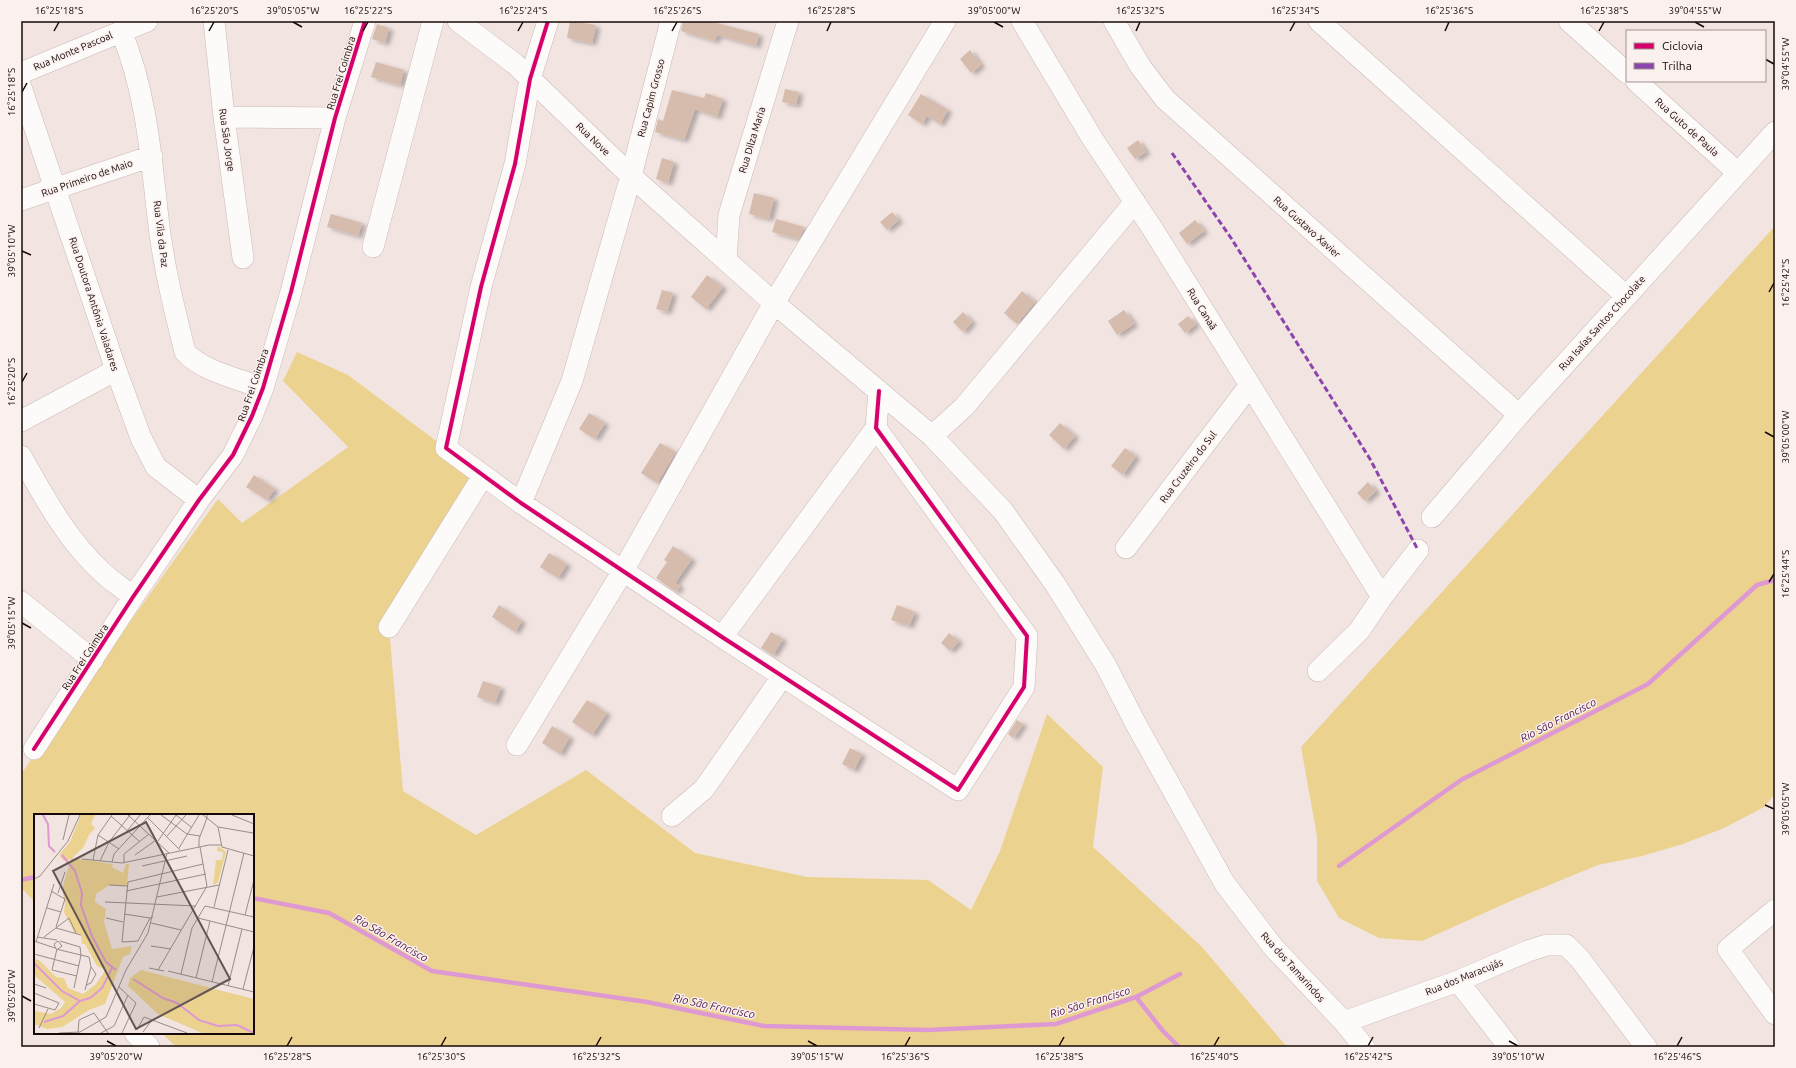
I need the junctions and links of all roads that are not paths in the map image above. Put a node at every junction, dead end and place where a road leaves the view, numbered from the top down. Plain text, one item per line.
1 (147, 21) edge
2 (214, 21) edge
3 (365, 21) edge
4 (433, 21) edge
5 (458, 21) edge
6 (548, 21) edge
7 (671, 21) edge
8 (788, 21) edge
9 (945, 21) edge
10 (1022, 21) edge
11 (1114, 21) edge
12 (1319, 21) edge
13 (1569, 21) edge
14 (121, 31) junction
15 (1626, 72) edge
16 (21, 73) edge
17 (530, 79) junction
18 (1637, 82) edge
19 (21, 87) edge
20 (224, 117) junction
21 (335, 118) junction
22 (1775, 132) edge
23 (152, 156) junction
24 (1738, 173) junction
25 (631, 176) junction
26 (56, 188) junction
27 (21, 200) edge
28 (1134, 202) junction
29 (373, 247) dead end
30 (243, 258) dead end
31 (726, 260) junction
32 (1626, 296) junction
33 (774, 303) junction
34 (116, 370) junction
35 (1250, 385) junction
36 (263, 388) junction
37 (879, 391) junction
38 (1519, 415) junction
39 (21, 421) edge
40 (876, 428) junction
41 (932, 436) junction
42 (21, 456) edge
43 (483, 476) junction
44 (199, 500) junction
45 (521, 503) junction
46 (1432, 517) dead end
47 (1126, 548) dead end
48 (1418, 550) dead end
49 (623, 570) junction
50 (133, 596) junction
51 (1382, 597) junction
52 (21, 602) edge
53 (389, 627) dead end
54 (722, 638) junction
55 (93, 660) junction
56 (1318, 671) dead end
57 (782, 677) junction
58 (517, 745) dead end
59 (34, 749) dead end
60 (672, 816) dead end
61 (1775, 910) edge
62 (1458, 981) junction
63 (1775, 1014) edge
64 (1344, 1022) junction
65 (137, 1034) edge
66 (149, 1047) edge
67 (1364, 1047) edge
68 (1509, 1047) edge
69 (1646, 1047) edge

1 - 14 street, Rua Monte Pascoal
2 - 20 street, Rua São Jorge
3 - 21 street, Rua Frei Coimbra
4 - 29 street
5 - 17 street, Rua Nove
6 - 17 street
7 - 25 street, Rua Capim Grosso
8 - 31 street, Rua Dilza Maria
9 - 33 street
10 - 28 street, Rua Canaã
11 - 38 street, Rua Gustavo Xavier
12 - 32 street
13 - 15 street
14 - 16 street, Rua Monte Pascoal
14 - 23 street, Rua Vila da Paz
17 - 25 street, Rua Nove
17 - 43 street
18 - 24 street, Rua Guto de Paula
19 - 26 street, Rua Doutora Antônia Valadares
20 - 21 street
20 - 30 street, Rua São Jorge
21 - 36 street, Rua Frei Coimbra
22 - 24 street, Rua Isaías Santos Chocolate
23 - 26 street, Rua Primeiro de Maio
23 - 36 street, Rua Vila da Paz
24 - 32 street, Rua Isaías Santos Chocolate
25 - 31 street, Rua Nove
25 - 45 street, Rua Capim Grosso
26 - 27 street, Rua Primeiro de Maio
26 - 34 street, Rua Doutora Antônia Valadares
28 - 35 street, Rua Canaã
28 - 41 street
31 - 33 street, Rua Nove
32 - 38 street, Rua Isaías Santos Chocolate
33 - 37 street, Rua Nove
33 - 49 street
34 - 39 street
34 - 44 street, Rua Doutora Antônia Valadares
35 - 47 street, Rua Cruzeiro do Sul
35 - 51 street, Rua Canaã
36 - 44 street, Rua Frei Coimbra
37 - 40 street
37 - 41 street, Rua Nove
38 - 46 street, Rua Isaías Santos Chocolate
40 - 54 street
40 - 57 street
41 - 64 street, Rua dos Tamarindos
42 - 50 street
43 - 45 street
43 - 53 street
44 - 50 street, Rua Frei Coimbra
45 - 49 street
48 - 51 street
49 - 54 street
49 - 58 street
50 - 55 street, Rua Frei Coimbra
51 - 56 street
52 - 55 street
54 - 57 street
55 - 59 street, Rua Frei Coimbra
57 - 60 street
61 - 63 street
62 - 64 street, Rua dos Maracujás
62 - 68 street
62 - 69 street, Rua dos Maracujás
64 - 67 street, Rua dos Tamarindos
65 - 66 street

